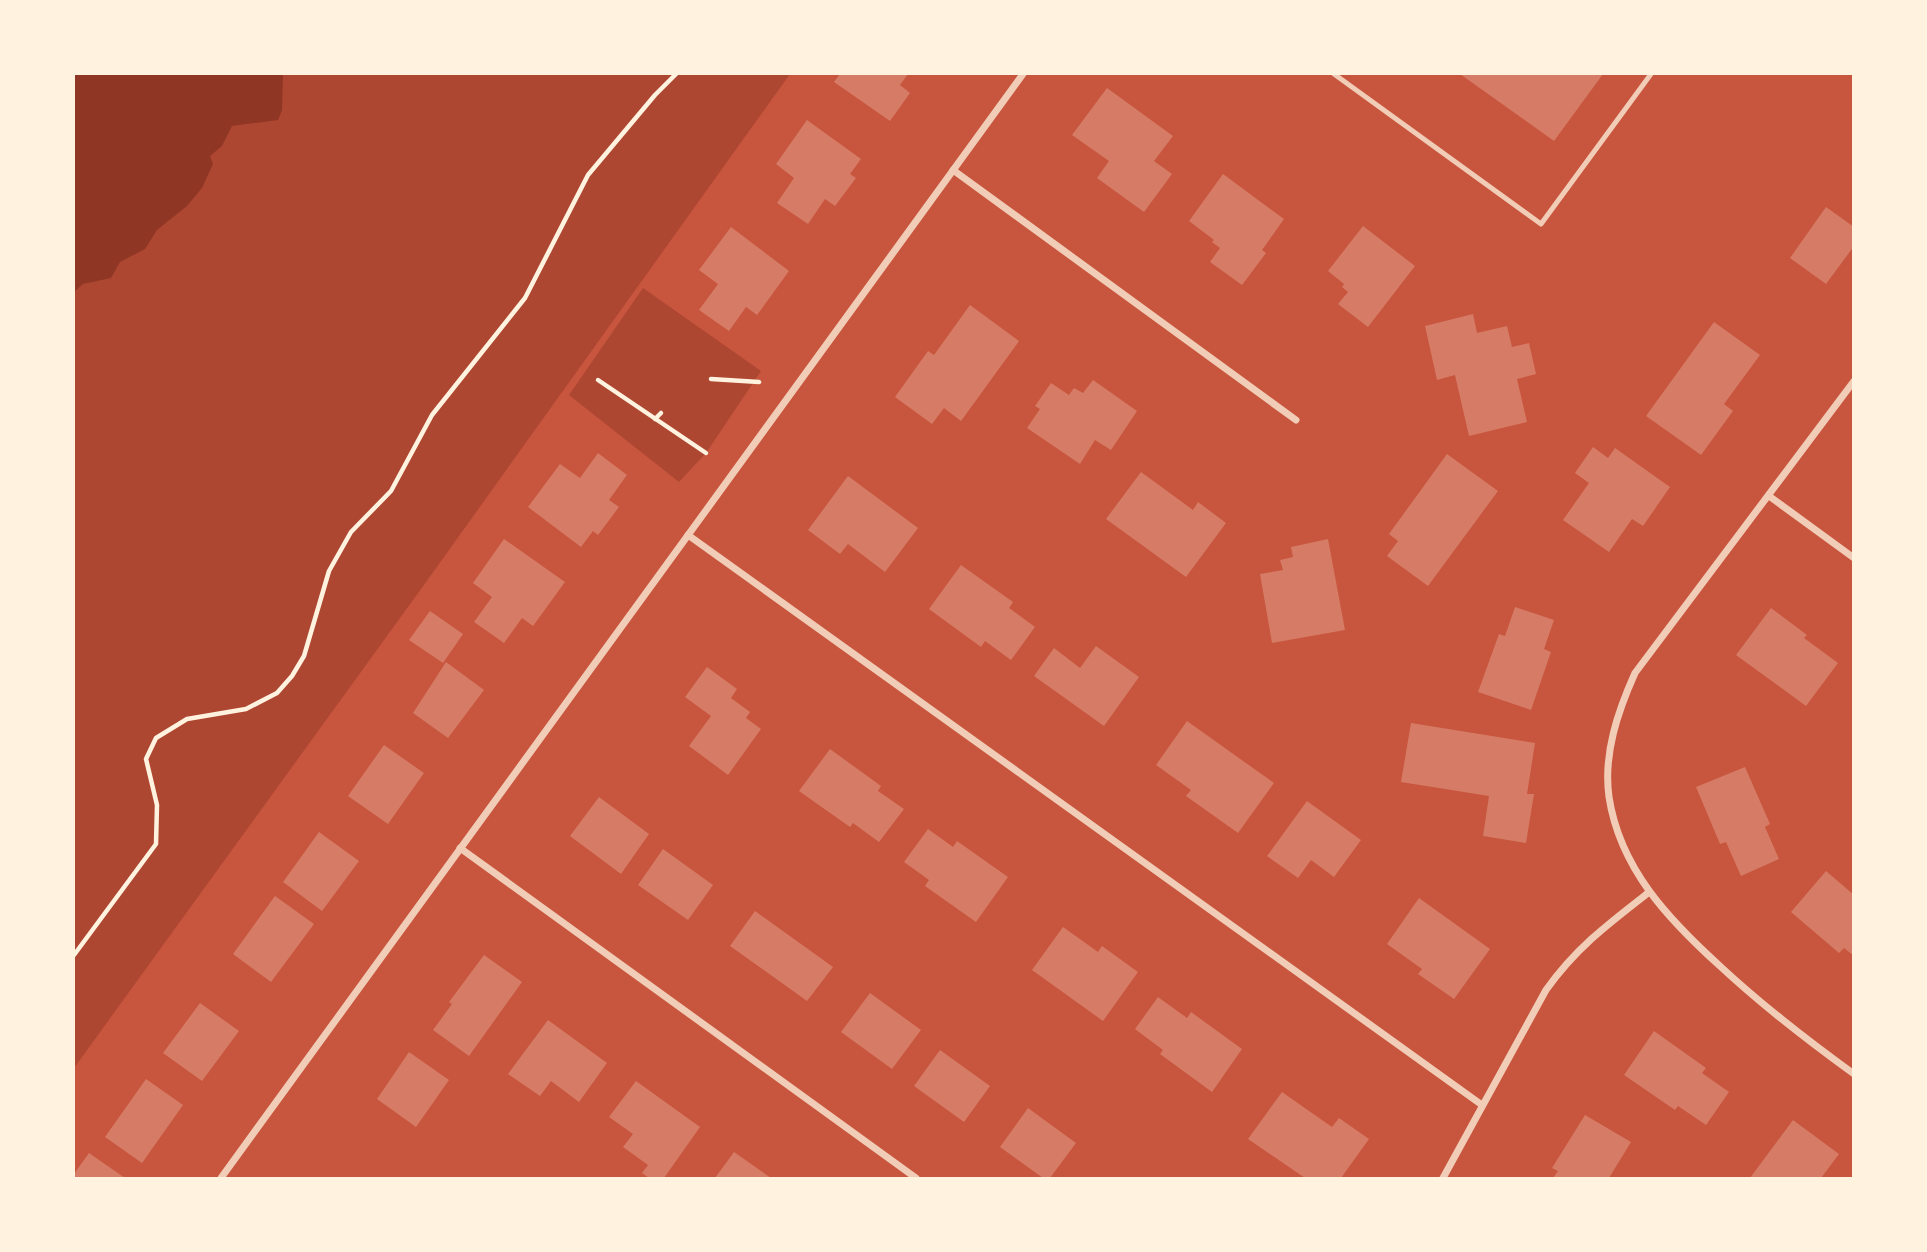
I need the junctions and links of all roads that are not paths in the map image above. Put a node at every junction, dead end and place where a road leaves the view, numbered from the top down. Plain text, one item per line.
1 (1023, 74) edge
2 (1334, 74) edge
3 (1651, 74) edge
4 (953, 170) junction
5 (1853, 381) edge
6 (1296, 420) dead end
7 (1769, 496) junction
8 (688, 535) junction
9 (1853, 558) edge
10 (460, 848) junction
11 (1648, 893) junction
12 (1853, 1074) edge
13 (1482, 1105) junction
14 (221, 1178) edge
15 (916, 1178) edge
16 (1443, 1178) edge

1 - 4 street
2 - 3 lane
4 - 6 street
4 - 8 street
5 - 7 street
7 - 9 street
7 - 11 street
8 - 10 street
8 - 13 street
10 - 14 street
10 - 15 street
11 - 12 street
11 - 13 street
13 - 16 street

